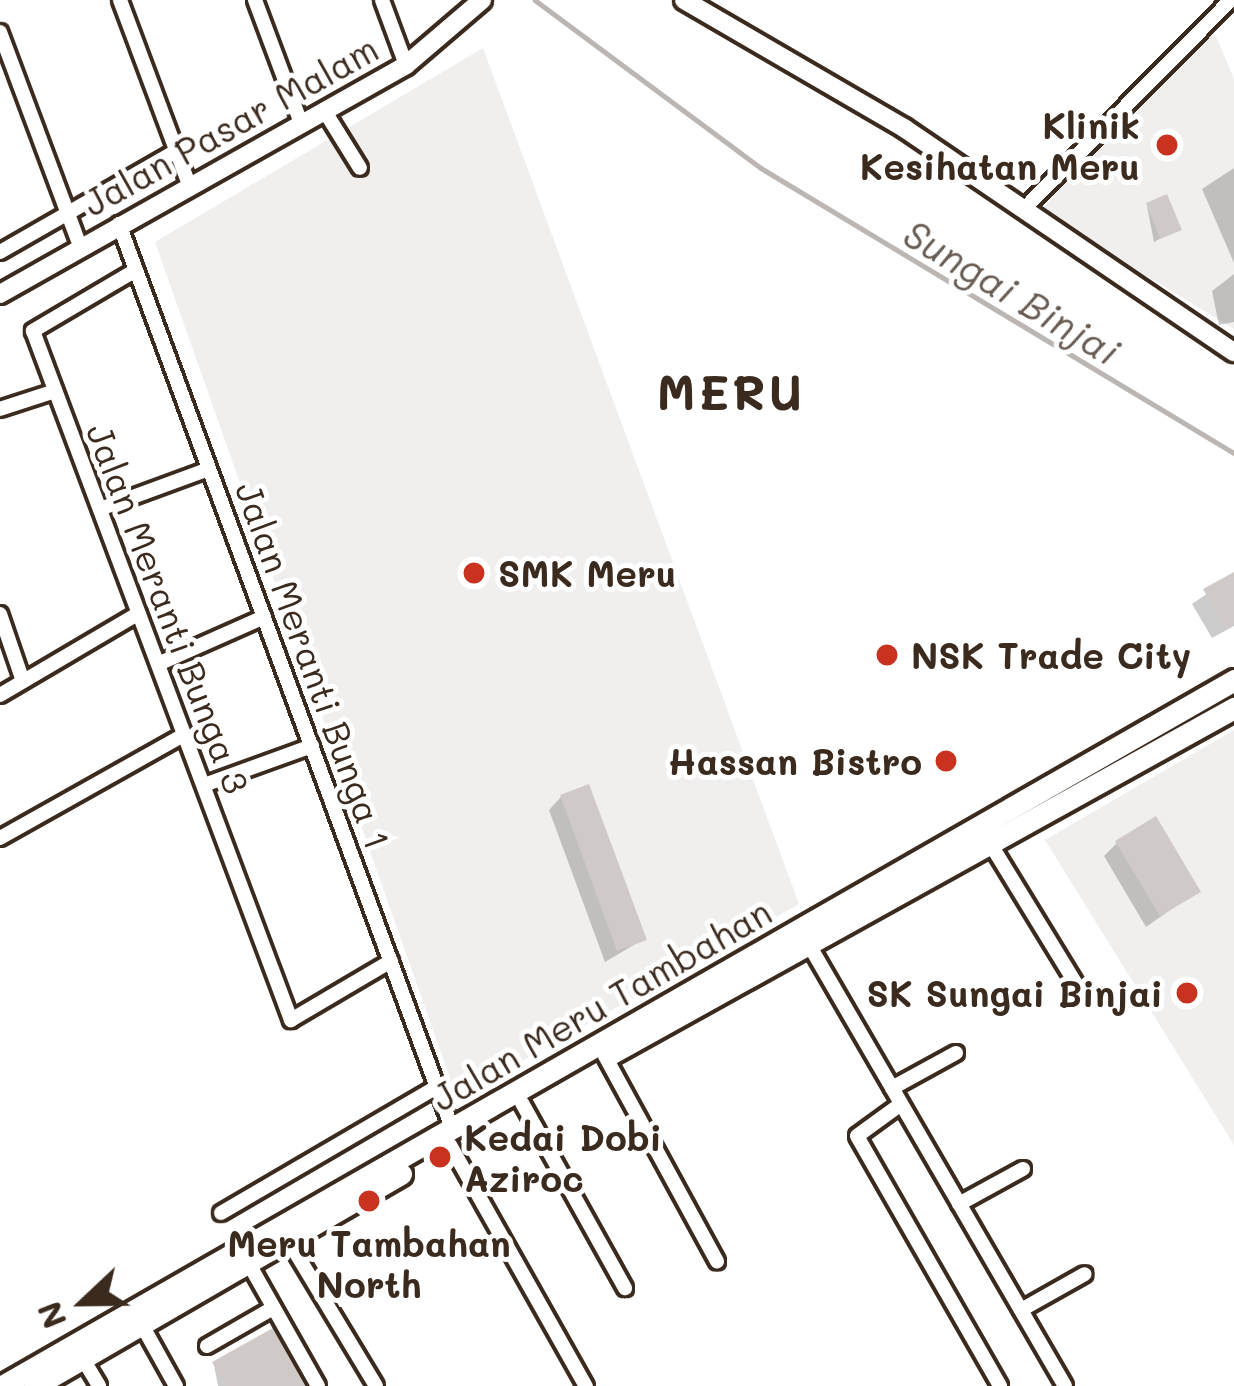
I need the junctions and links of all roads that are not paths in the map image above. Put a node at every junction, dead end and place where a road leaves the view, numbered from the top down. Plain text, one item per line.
1 (120, 0) edge
2 (255, 0) edge
3 (382, 0) edge
4 (482, 0) edge
5 (684, 0) edge
6 (1231, 0) edge
7 (0, 32) edge
8 (406, 65) junction
9 (324, 110) junction
10 (301, 123) junction
11 (176, 151) junction
12 (360, 168) dead end
13 (189, 185) junction
14 (1023, 210) junction
15 (67, 211) junction
16 (118, 224) junction
17 (80, 246) junction
18 (0, 252) edge
19 (136, 270) junction
20 (0, 294) edge
21 (1234, 352) edge
22 (55, 391) junction
23 (0, 410) edge
24 (209, 469) junction
25 (100, 509) junction
26 (139, 613) junction
27 (0, 614) edge
28 (264, 617) junction
29 (158, 664) junction
30 (1234, 680) edge
31 (23, 682) junction
32 (0, 695) edge
33 (1234, 708) edge
34 (185, 734) junction
35 (312, 746) junction
36 (204, 784) junction
37 (0, 838) edge
38 (990, 843) junction
39 (808, 943) junction
40 (391, 961) junction
41 (1084, 998) dead end
42 (956, 1053) dead end
43 (605, 1056) junction
44 (438, 1086) junction
45 (892, 1088) junction
46 (522, 1103) junction
47 (902, 1104) junction
48 (451, 1136) junction
49 (1023, 1168) dead end
50 (959, 1204) junction
51 (221, 1214) dead end
52 (288, 1240) junction
53 (717, 1261) dead end
54 (249, 1264) junction
55 (1084, 1274) dead end
56 (625, 1288) dead end
57 (273, 1308) junction
58 (1021, 1310) junction
59 (142, 1325) junction
60 (207, 1346) dead end
61 (83, 1359) junction
62 (2, 1386) edge
63 (35, 1386) edge
64 (99, 1386) edge
65 (176, 1386) edge
66 (318, 1386) edge
67 (376, 1386) edge
68 (586, 1386) edge
69 (1000, 1386) edge
70 (1065, 1386) edge

1 - 11 street
2 - 10 street
3 - 8 street
4 - 8 street, Jalan Pasar Malam
5 - 14 street
6 - 14 street
7 - 15 street
8 - 9 street, Jalan Pasar Malam
9 - 10 street, Jalan Pasar Malam
9 - 12 street
10 - 13 street, Jalan Pasar Malam
11 - 13 street
11 - 15 street
13 - 16 street, Jalan Pasar Malam
14 - 21 street
15 - 17 street
15 - 18 street
16 - 17 street, Jalan Pasar Malam
16 - 19 street, Jalan Meranti Bunga 1
17 - 20 street, Jalan Pasar Malam
19 - 22 street, Jalan Meranti Bunga 3
19 - 24 street, Jalan Meranti Bunga 1
22 - 23 street
22 - 25 street, Jalan Meranti Bunga 3
24 - 25 street
24 - 28 street, Jalan Meranti Bunga 1
25 - 26 street, Jalan Meranti Bunga 3
26 - 29 street, Jalan Meranti Bunga 3
26 - 31 street
27 - 31 street
28 - 29 street
28 - 35 street, Jalan Meranti Bunga 1
29 - 34 street, Jalan Meranti Bunga 3
30 - 48 main road, Jalan Meru Tambahan
31 - 32 street
33 - 38 main road, Jalan Meru Tambahan
34 - 36 street, Jalan Meranti Bunga 3
34 - 37 street
35 - 36 street
35 - 40 street, Jalan Meranti Bunga 1
36 - 40 street, Jalan Meranti Bunga 3
38 - 39 main road, Jalan Meru Tambahan
38 - 41 street
39 - 43 main road, Jalan Meru Tambahan
39 - 45 street
40 - 44 street, Jalan Meranti Bunga 1
42 - 45 street
43 - 46 main road, Jalan Meru Tambahan
43 - 53 street
44 - 48 street, Jalan Meranti Bunga 1
44 - 51 street
45 - 47 street
46 - 48 main road, Jalan Meru Tambahan
46 - 56 street
47 - 50 street
47 - 69 street
48 - 52 main road, Jalan Meru Tambahan
48 - 62 main road, Jalan Meru Tambahan
48 - 68 street, Jalan Meranti Bunga 1
49 - 50 street
50 - 58 street
52 - 54 main road, Jalan Meru Tambahan
52 - 67 street
54 - 57 street
54 - 59 main road, Jalan Meru Tambahan
55 - 58 street
57 - 60 street
57 - 66 street
58 - 70 street
59 - 61 main road, Jalan Meru Tambahan
59 - 65 street
61 - 63 main road, Jalan Meru Tambahan
61 - 64 street

